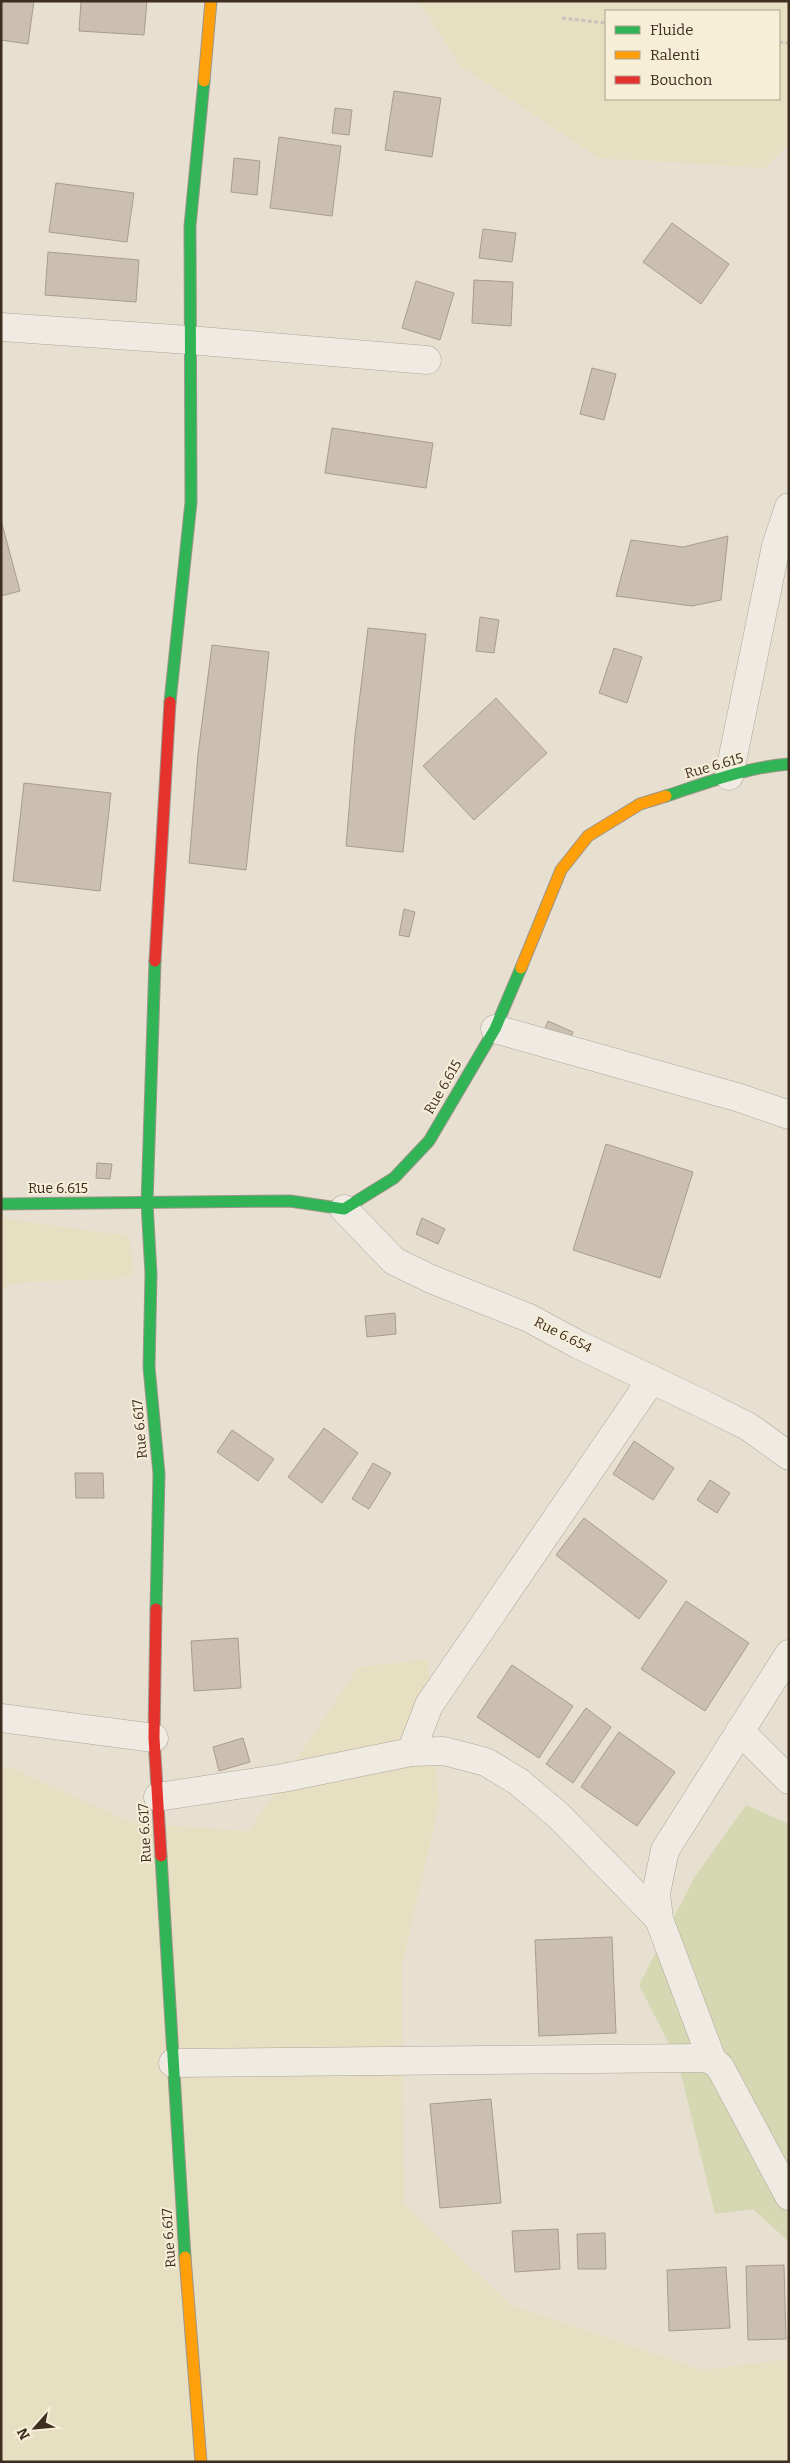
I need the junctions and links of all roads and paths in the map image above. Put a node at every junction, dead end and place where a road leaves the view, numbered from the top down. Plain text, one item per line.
1 (211, 1) edge
2 (562, 18) dead end
3 (605, 23) edge
4 (1, 327) edge
5 (189, 340) junction
6 (427, 360) dead end
7 (789, 507) edge
8 (789, 764) edge
9 (729, 776) junction
10 (495, 1029) junction
11 (789, 1115) edge
12 (147, 1203) junction
13 (1, 1204) edge
14 (344, 1209) junction
15 (652, 1379) junction
16 (789, 1456) edge
17 (789, 1654) edge
18 (1, 1718) edge
19 (740, 1731) junction
20 (154, 1738) junction
21 (411, 1752) junction
22 (789, 1780) edge
23 (158, 1797) junction
24 (659, 1919) junction
25 (712, 2060) junction
26 (173, 2063) junction
27 (789, 2196) edge
28 (201, 2462) edge

1 - 5 street, Rue 6.617
2 - 3 path
4 - 5 street
5 - 6 street
5 - 12 street, Rue 6.617
7 - 9 street
8 - 9 street, Rue 6.615
9 - 10 street, Rue 6.615
10 - 11 street
10 - 14 street, Rue 6.615
12 - 13 street, Rue 6.615
12 - 14 street, Rue 6.615
12 - 20 street, Rue 6.617
14 - 15 street, Rue 6.654
15 - 16 street, Rue 6.654
15 - 21 street
17 - 19 street
18 - 20 street
19 - 22 street
19 - 24 street
20 - 23 street, Rue 6.617
21 - 23 street
21 - 24 street
23 - 26 street, Rue 6.617
24 - 25 street
25 - 26 street
25 - 27 street
26 - 28 street, Rue 6.617

